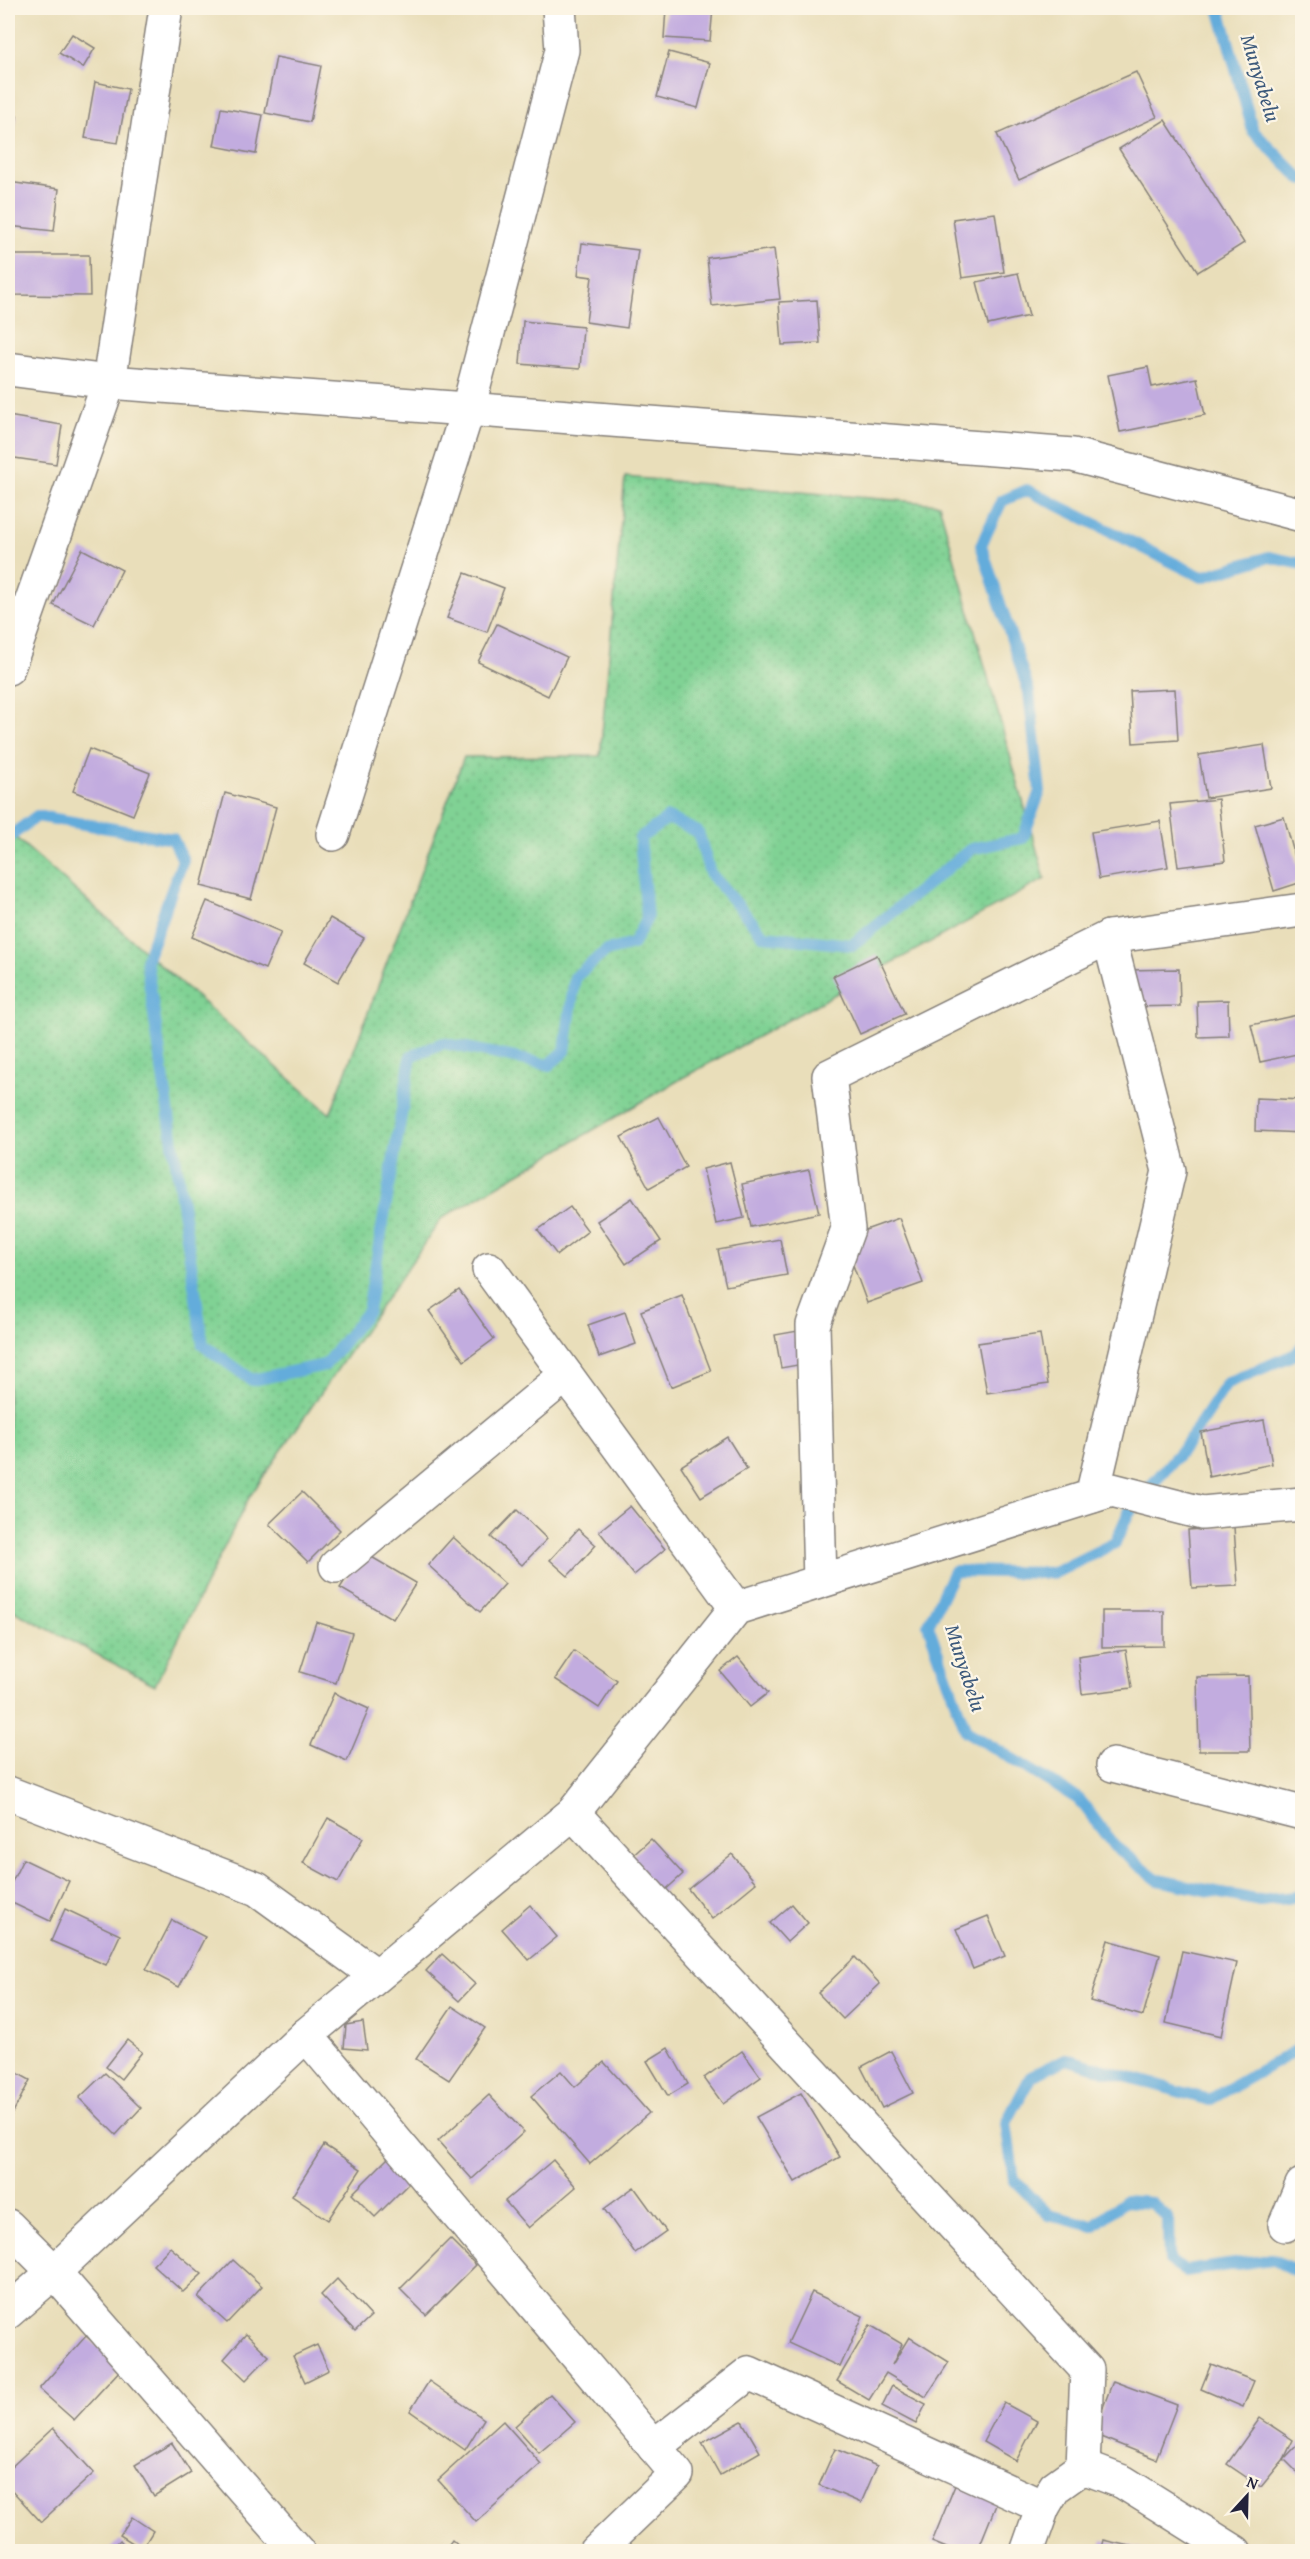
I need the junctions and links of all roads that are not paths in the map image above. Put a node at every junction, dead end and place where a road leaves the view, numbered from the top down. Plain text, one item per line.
1 (166, 8) edge
2 (559, 8) edge
3 (8, 369) edge
4 (109, 382) junction
5 (468, 409) junction
6 (1302, 515) edge
7 (8, 668) edge
8 (333, 834) dead end
9 (1302, 910) edge
10 (1109, 937) junction
11 (489, 1269) dead end
12 (566, 1374) junction
13 (1102, 1493) junction
14 (1302, 1504) edge
15 (336, 1566) dead end
16 (820, 1581) junction
17 (736, 1608) junction
18 (1113, 1765) dead end
19 (8, 1793) edge
20 (573, 1813) junction
21 (1302, 1813) edge
22 (376, 1975) junction
23 (306, 2035) junction
24 (1302, 2185) edge
25 (1285, 2225) dead end
26 (8, 2226) edge
27 (54, 2272) junction
28 (8, 2312) edge
29 (654, 2447) junction
30 (1083, 2467) junction
31 (1044, 2507) junction
32 (298, 2552) edge
33 (596, 2552) edge
34 (1027, 2552) edge
35 (1236, 2552) edge

1 - 4 street
2 - 5 street
3 - 4 street
4 - 5 street
4 - 7 street
5 - 6 street
5 - 8 street
9 - 10 street
10 - 13 street
10 - 16 street
11 - 12 street
12 - 15 street
12 - 17 street
13 - 14 street
13 - 16 street
16 - 17 street
17 - 20 street
18 - 21 street
19 - 22 street
20 - 22 street
20 - 30 street
22 - 23 street
23 - 27 street
23 - 29 street
24 - 25 street
26 - 27 street
27 - 28 street
27 - 32 street
29 - 31 street
29 - 33 street
30 - 31 street
30 - 35 street
31 - 34 street

